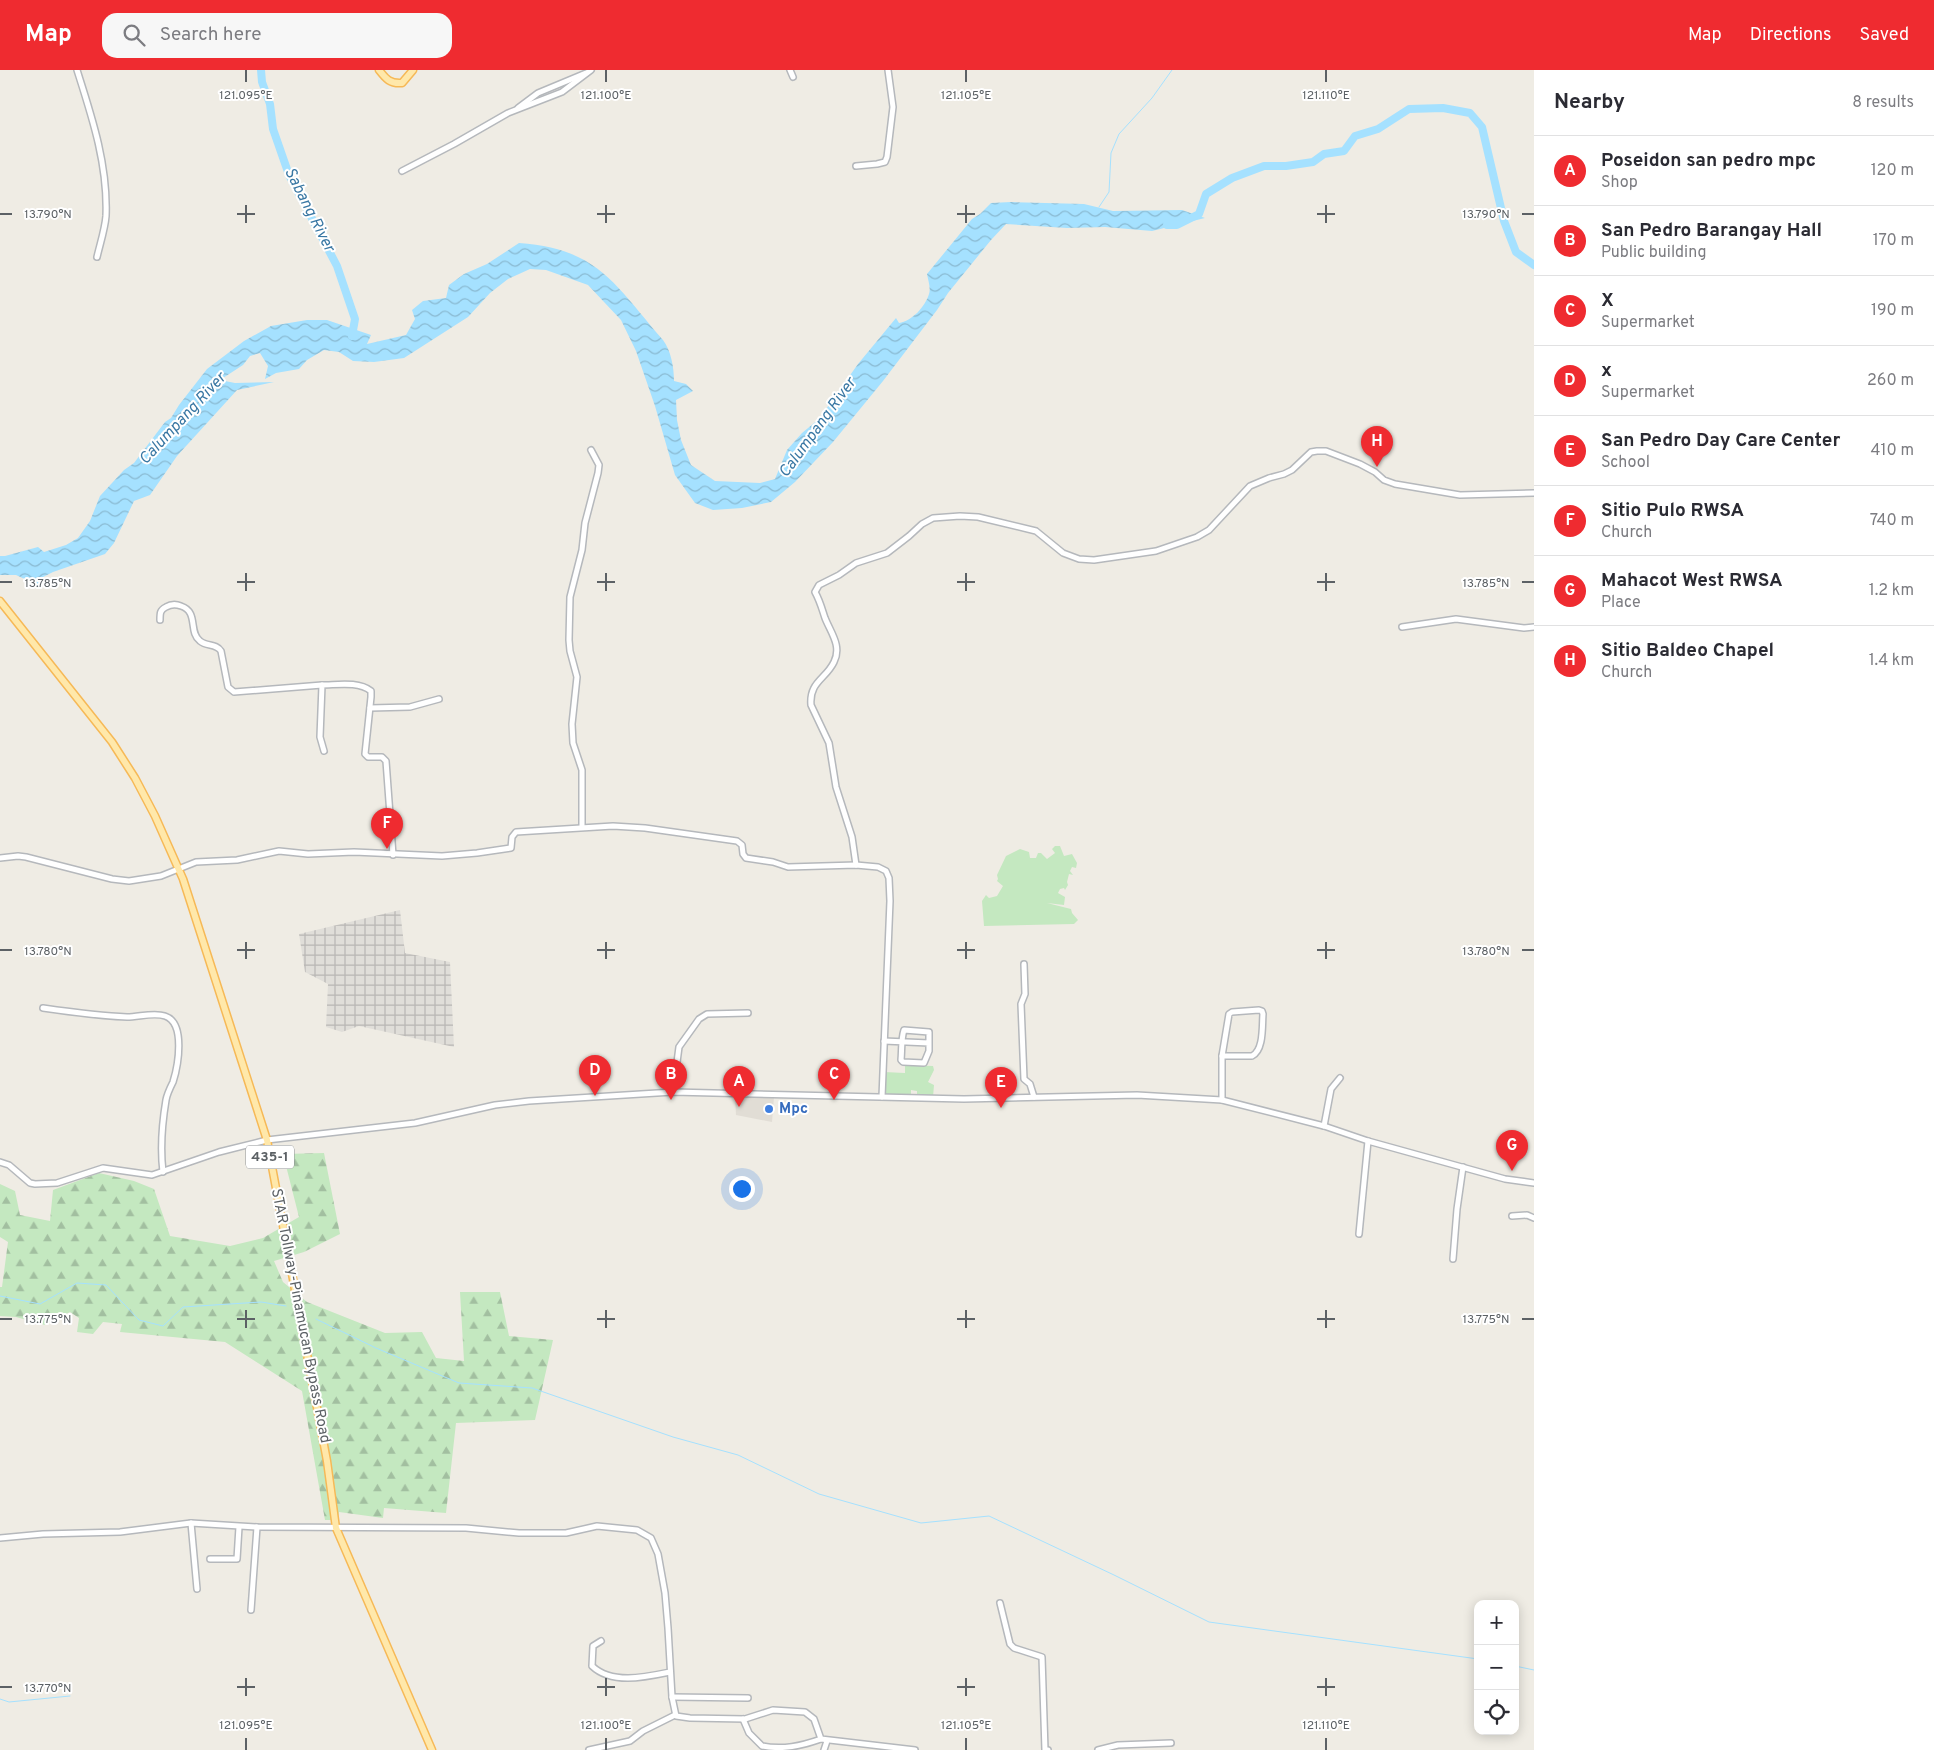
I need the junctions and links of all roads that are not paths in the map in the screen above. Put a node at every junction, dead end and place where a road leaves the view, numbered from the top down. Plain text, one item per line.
1 (76, 70) edge
2 (379, 70) edge
3 (413, 70) edge
4 (790, 70) edge
5 (888, 70) edge
6 (591, 71) edge
7 (793, 76) dead end
8 (856, 166) dead end
9 (402, 171) dead end
10 (97, 257) dead end
11 (591, 450) dead end
12 (1534, 493) edge
13 (0, 600) edge
14 (160, 620) dead end
15 (1402, 627) dead end
16 (1534, 627) edge
17 (322, 685) junction
18 (439, 699) dead end
19 (370, 708) junction
20 (324, 751) dead end
21 (582, 827) junction
22 (393, 855) junction
23 (0, 858) edge
24 (856, 865) junction
25 (179, 869) junction
26 (1024, 964) dead end
27 (43, 1008) dead end
28 (748, 1013) dead end
29 (884, 1041) junction
30 (902, 1042) junction
31 (929, 1044) junction
32 (1222, 1056) junction
33 (1340, 1078) dead end
34 (672, 1092) junction
35 (882, 1097) junction
36 (1034, 1097) junction
37 (1222, 1100) junction
38 (1324, 1126) junction
39 (266, 1140) junction
40 (1368, 1141) junction
41 (0, 1162) edge
42 (1463, 1167) junction
43 (163, 1172) junction
44 (1534, 1183) edge
45 (1512, 1216) dead end
46 (1534, 1218) edge
47 (1359, 1234) dead end
48 (1453, 1259) dead end
49 (191, 1523) junction
50 (239, 1527) junction
51 (257, 1527) junction
52 (336, 1528) junction
53 (0, 1538) edge
54 (210, 1559) dead end
55 (197, 1589) dead end
56 (1000, 1603) dead end
57 (251, 1610) dead end
58 (600, 1641) dead end
59 (670, 1672) junction
60 (672, 1697) junction
61 (748, 1698) dead end
62 (674, 1715) junction
63 (742, 1719) junction
64 (821, 1739) junction
65 (827, 1741) junction
66 (1171, 1743) dead end
67 (432, 1750) edge
68 (589, 1750) edge
69 (824, 1750) edge
70 (915, 1750) edge
71 (1041, 1750) edge
72 (1046, 1750) edge
73 (1098, 1750) edge

1 - 10 street
2 - 3 main road
4 - 7 street
5 - 8 street
6 - 9 street
11 - 21 street
12 - 24 street
13 - 25 main road, STAR Tollway-Pinamucan Bypass Road / 435-1
14 - 17 street
15 - 16 street
17 - 19 street
17 - 20 street
18 - 19 street
19 - 22 street
21 - 22 street
21 - 24 street
22 - 25 street
23 - 25 street
24 - 29 street
25 - 39 main road, STAR Tollway-Pinamucan Bypass Road / 435-1
26 - 36 street
27 - 43 street
28 - 34 street
29 - 30 street
29 - 35 street
30 - 31 street
30 - 31 street
30 - 31 street
32 - 32 street
32 - 37 street
33 - 38 street
34 - 35 street
34 - 39 street
35 - 36 street
36 - 37 street
37 - 38 street
38 - 40 street
39 - 43 street
39 - 52 main road, STAR Tollway-Pinamucan Bypass Road / 435-1
40 - 42 street
40 - 47 street
41 - 43 street
42 - 44 street
42 - 48 street
45 - 46 street
49 - 50 street
49 - 53 street
49 - 55 street
50 - 51 street
50 - 54 street
51 - 52 street
51 - 57 street
52 - 59 street
52 - 67 main road, STAR Tollway-Pinamucan Bypass Road / 435-1
56 - 72 street
58 - 59 street
59 - 60 street
60 - 61 street
60 - 62 street
62 - 63 street
62 - 68 street
63 - 64 street
63 - 64 street
64 - 65 street
65 - 69 street
65 - 70 street
66 - 73 street
71 - 72 street

